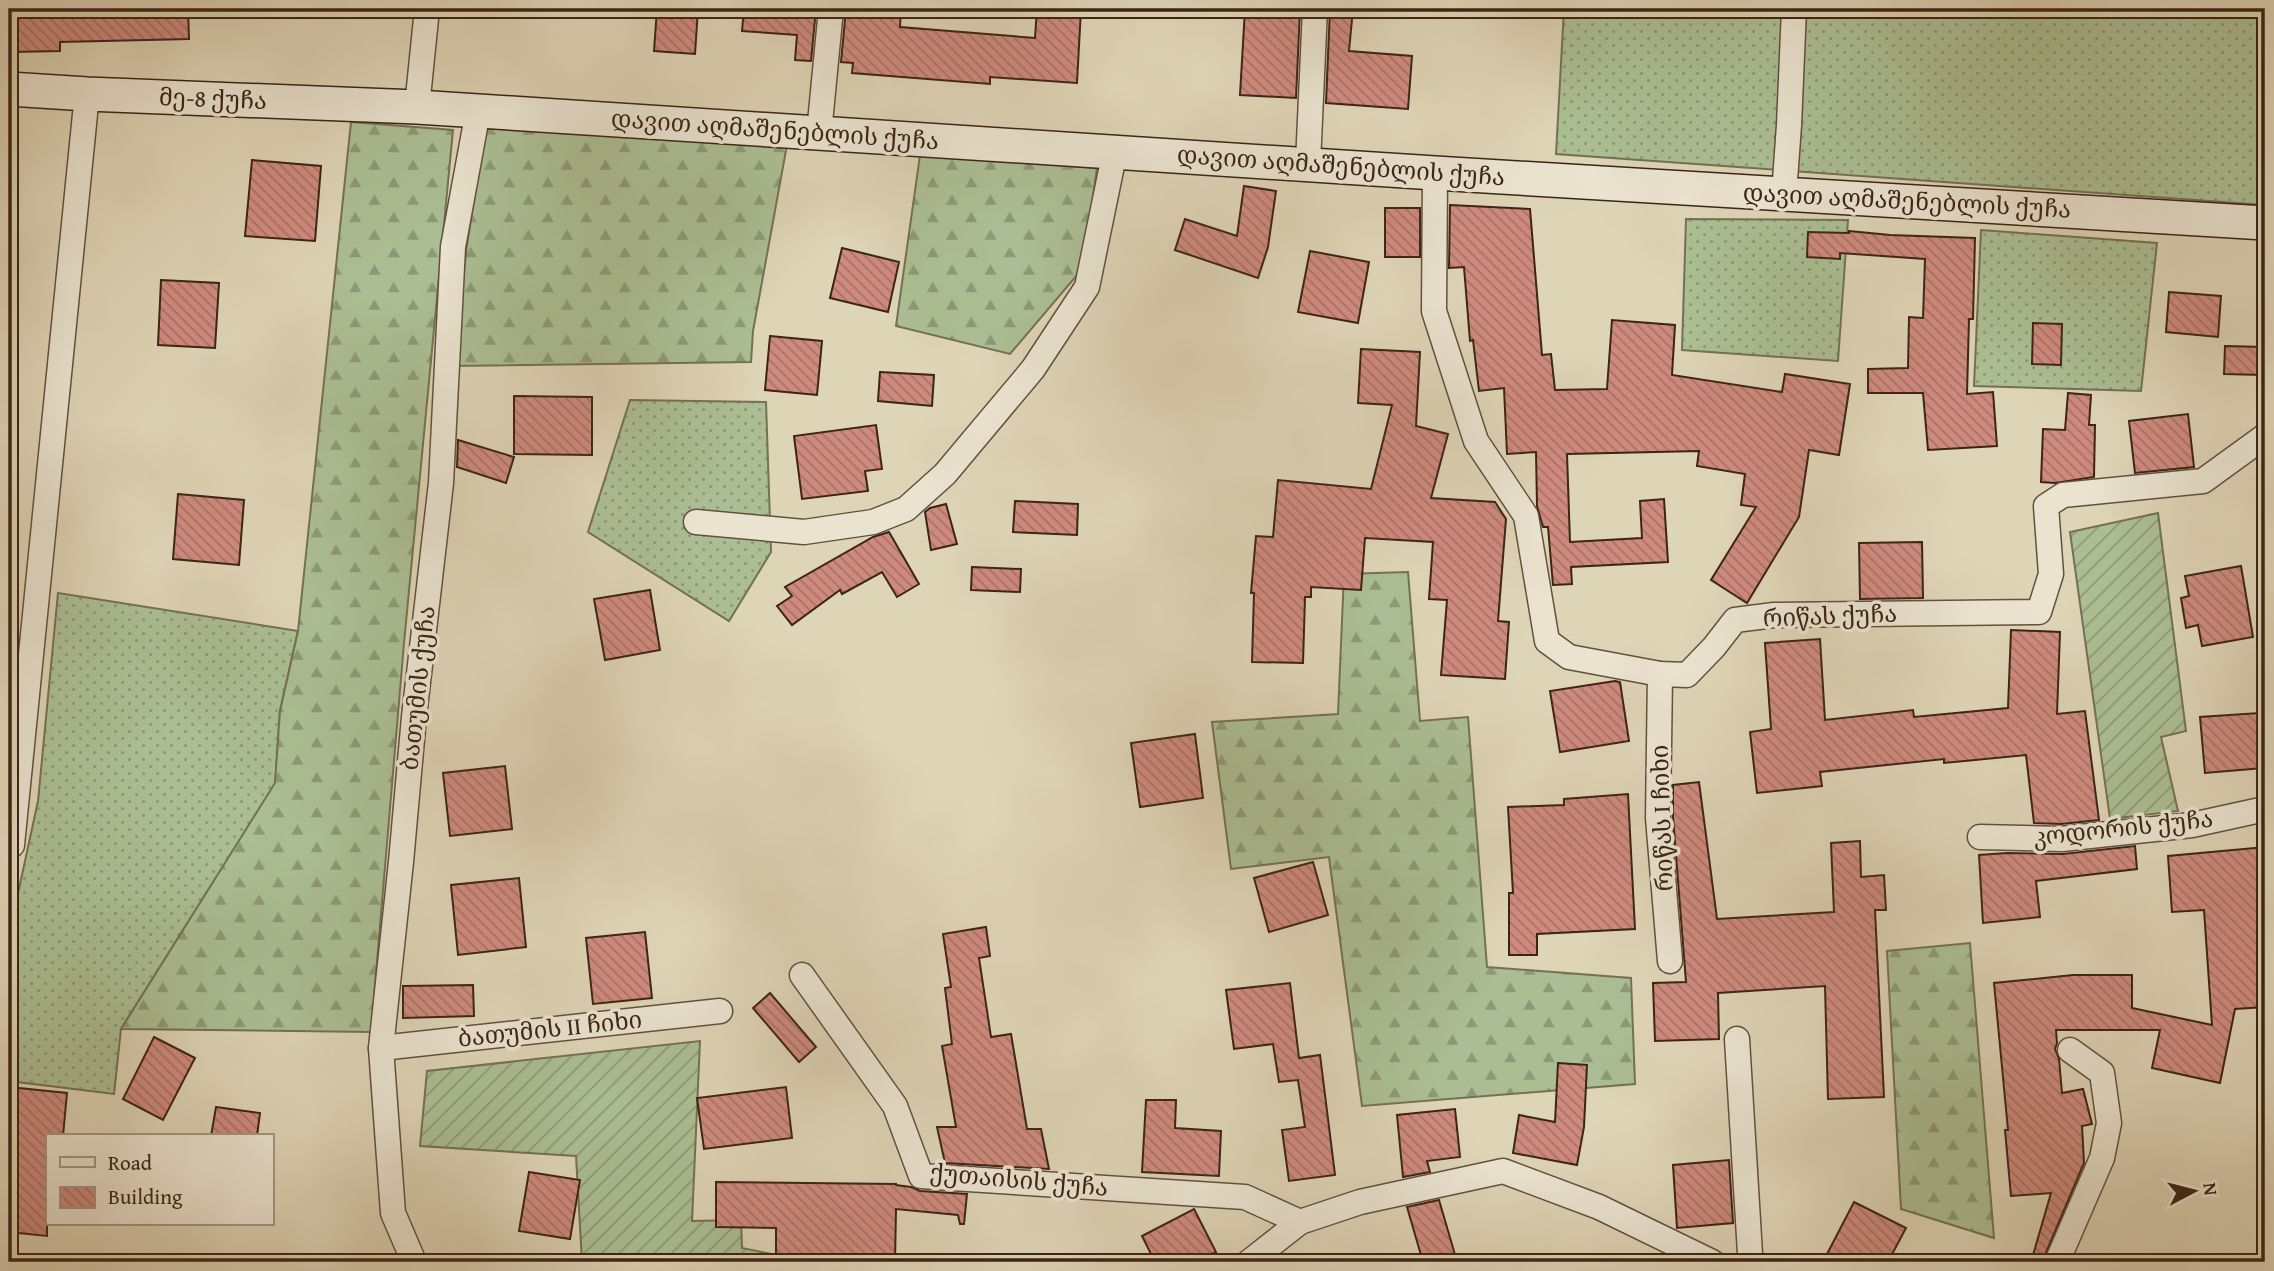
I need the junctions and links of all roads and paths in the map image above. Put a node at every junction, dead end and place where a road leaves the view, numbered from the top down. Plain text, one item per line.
1 (426, 9) edge
2 (831, 9) edge
3 (1315, 9) edge
4 (1794, 9) edge
5 (9, 89) edge
6 (87, 94) junction
7 (416, 107) junction
8 (478, 111) junction
9 (819, 133) junction
10 (1115, 151) junction
11 (1308, 163) junction
12 (1435, 173) junction
13 (1784, 194) junction
14 (2265, 223) edge
15 (2265, 436) edge
16 (696, 522) dead end
17 (1660, 674) junction
18 (2265, 809) edge
19 (1980, 837) dead end
20 (12, 845) dead end
21 (1670, 961) dead end
22 (802, 975) dead end
23 (720, 1011) dead end
24 (1737, 1039) dead end
25 (381, 1048) junction
26 (2070, 1050) dead end
27 (1300, 1222) junction
28 (414, 1262) edge
29 (1249, 1262) edge
30 (1712, 1262) edge
31 (1748, 1262) edge
32 (2057, 1262) edge

1 - 7 street
2 - 9 street
3 - 11 street
4 - 13 street
5 - 6 street, მე-8 ქუჩა
6 - 7 street, მე-8 ქუჩა
6 - 20 street
7 - 8 street, დავით აღმაშენებლის ქუჩა
8 - 9 street, დავით აღმაშენებლის ქუჩა
8 - 25 street, ბათუმის ქუჩა
9 - 10 street, დავით აღმაშენებლის ქუჩა
10 - 11 street, დავით აღმაშენებლის ქუჩა
10 - 16 street
11 - 12 street, დავით აღმაშენებლის ქუჩა
12 - 13 street, დავით აღმაშენებლის ქუჩა
12 - 17 street, რიწას ქუჩა
13 - 14 street, დავით აღმაშენებლის ქუჩა
15 - 17 street, რიწას ქუჩა
17 - 21 street, რიწას I ჩიხი
18 - 19 street, კოდორის ქუჩა
22 - 27 street, ქუთაისის ქუჩა
23 - 25 street, ბათუმის II ჩიხი
24 - 31 street
25 - 28 street, ბათუმის ქუჩა
26 - 32 street
27 - 29 street
27 - 30 street

